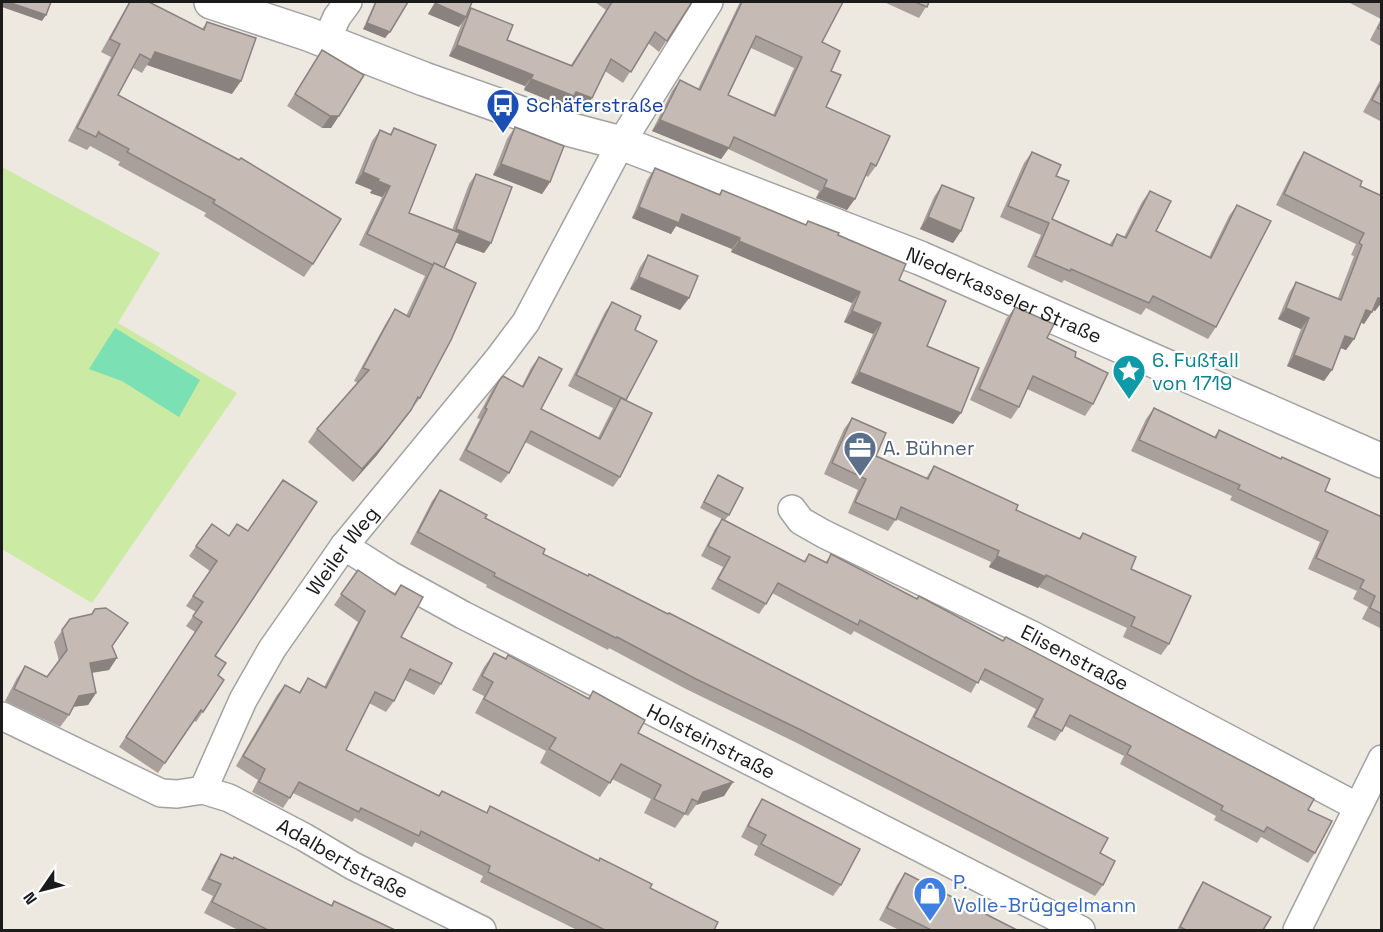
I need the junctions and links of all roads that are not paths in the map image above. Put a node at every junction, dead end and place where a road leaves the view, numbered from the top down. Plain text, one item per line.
1 (211, 2) edge
2 (348, 2) edge
3 (708, 2) edge
4 (326, 41) junction
5 (621, 142) junction
6 (1382, 461) edge
7 (792, 509) dead end
8 (344, 546) junction
9 (2, 716) edge
10 (1382, 759) edge
11 (203, 790) junction
12 (1358, 807) junction
13 (482, 930) edge
14 (1081, 930) edge
15 (1297, 930) edge

1 - 4 street
2 - 4 street
3 - 5 street, Weiler Weg
4 - 5 street
5 - 6 street, Niederkasseler Straße
5 - 8 street, Weiler Weg
7 - 12 street, Elisenstraße
8 - 11 street, Weiler Weg
8 - 14 street, Holsteinstraße
9 - 11 street
10 - 12 street
11 - 13 street, Adalbertstraße
12 - 15 street

